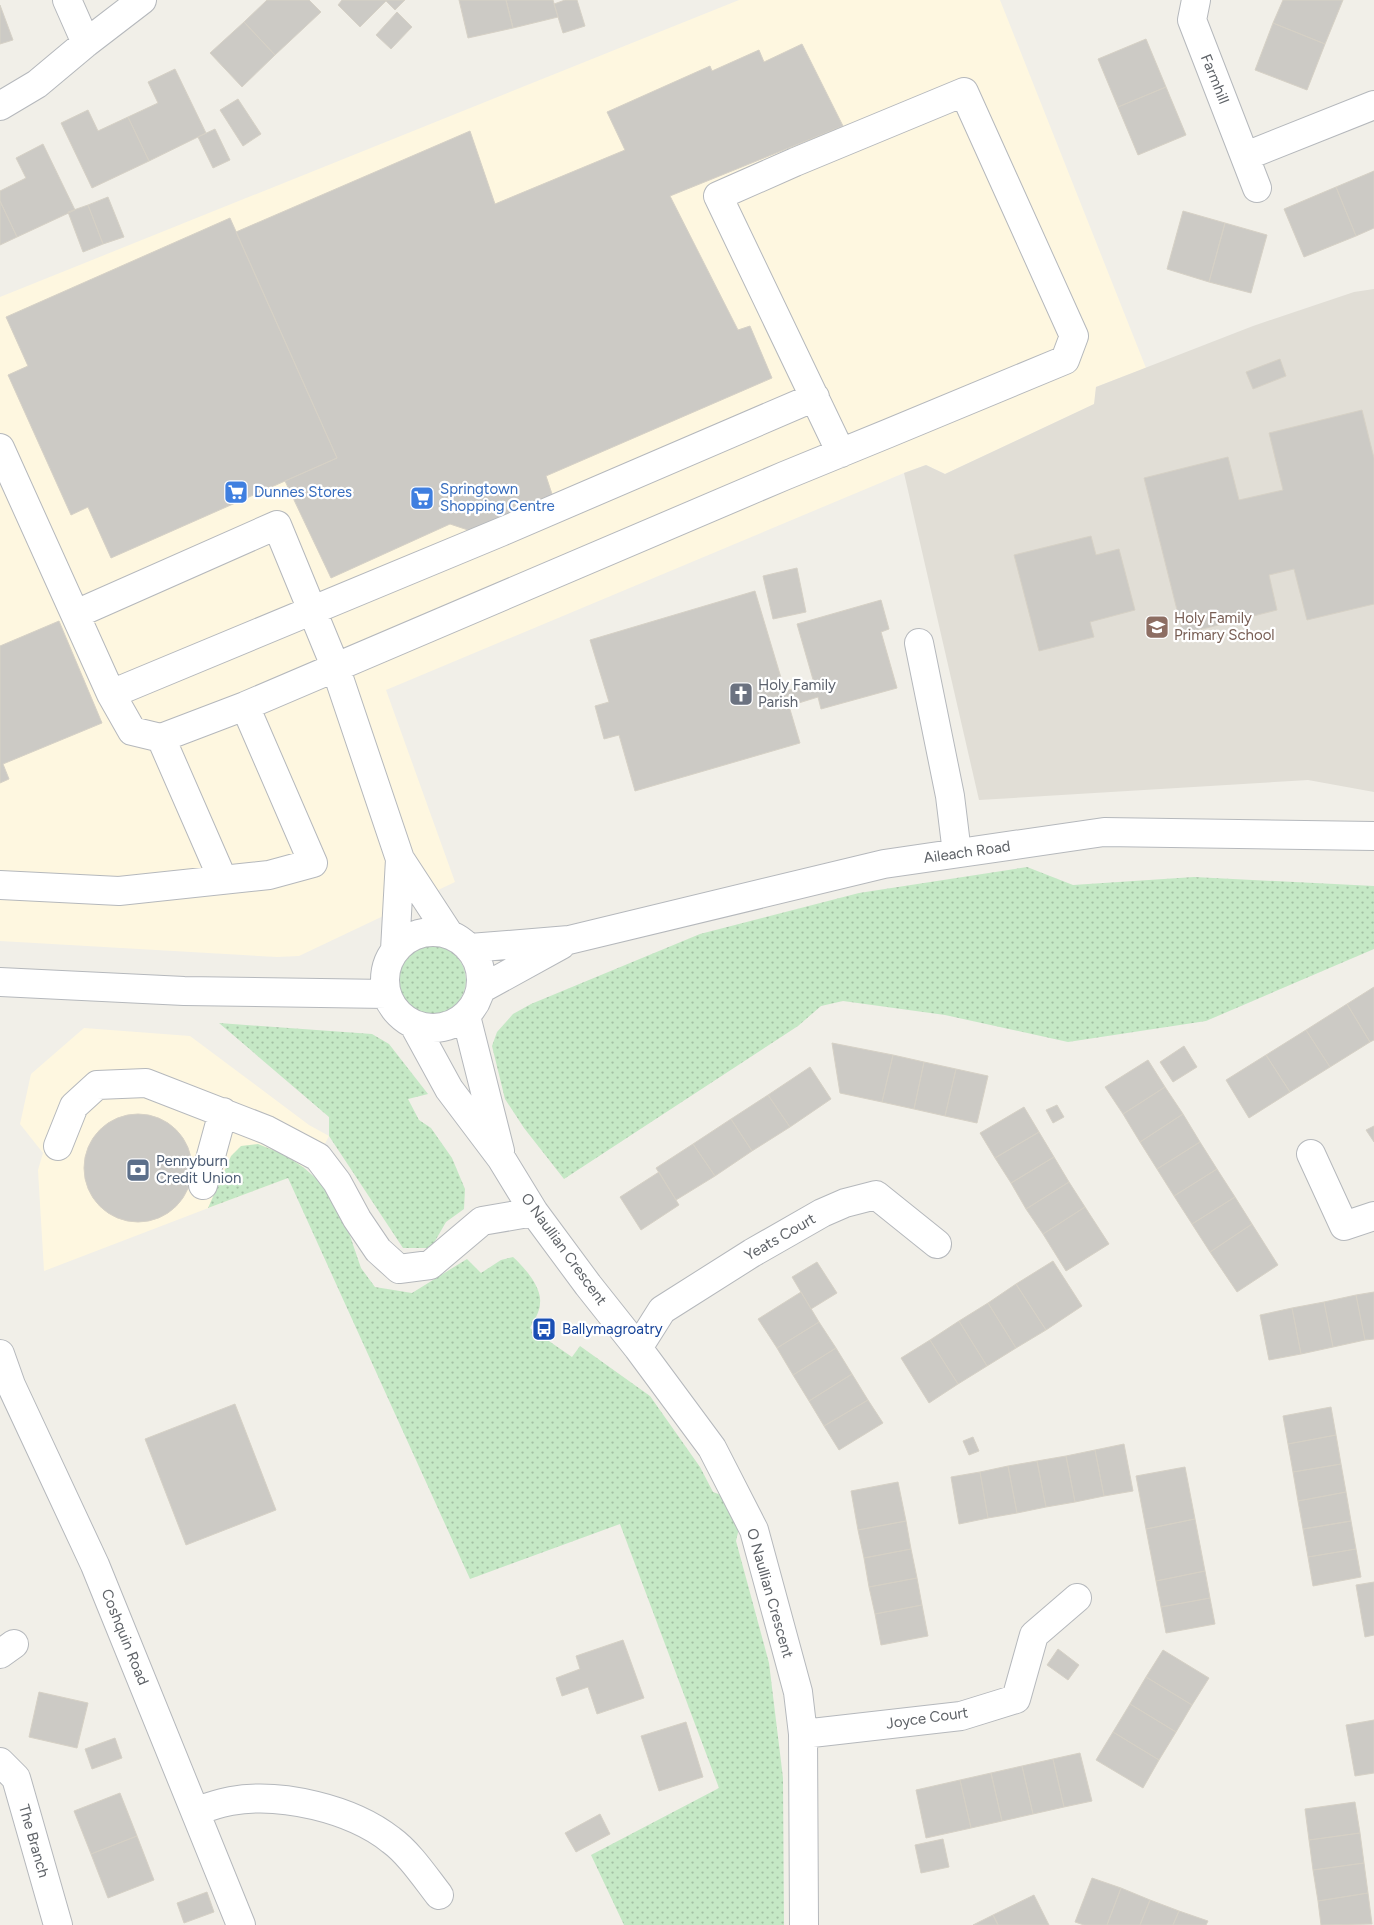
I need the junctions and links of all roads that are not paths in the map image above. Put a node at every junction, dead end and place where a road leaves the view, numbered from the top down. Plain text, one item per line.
1 (67, 0) edge
2 (142, 0) edge
3 (1196, 0) edge
4 (86, 43) junction
5 (1374, 105) edge
6 (0, 106) edge
7 (1246, 156) junction
8 (1257, 188) dead end
9 (815, 397) junction
10 (0, 448) edge
11 (841, 453) junction
12 (313, 611) junction
13 (76, 614) junction
14 (919, 643) dead end
15 (335, 666) junction
16 (111, 694) junction
17 (245, 706) junction
18 (161, 738) junction
19 (1374, 836) edge
20 (957, 853) junction
21 (400, 858) junction
22 (223, 880) junction
23 (0, 885) edge
24 (569, 940) junction
25 (460, 941) junction
26 (395, 950) junction
27 (0, 982) edge
28 (481, 989) junction
29 (387, 994) junction
30 (466, 1016) junction
31 (414, 1025) junction
32 (223, 1112) junction
33 (58, 1146) dead end
34 (1311, 1154) dead end
35 (501, 1158) junction
36 (203, 1185) dead end
37 (534, 1212) junction
38 (1374, 1216) edge
39 (937, 1244) dead end
40 (638, 1348) junction
41 (0, 1354) edge
42 (1077, 1598) dead end
43 (804, 1734) junction
44 (0, 1762) edge
45 (194, 1811) junction
46 (439, 1894) dead end
47 (58, 1925) edge
48 (241, 1925) edge
49 (804, 1925) edge

1 - 4 street
2 - 4 street
3 - 7 street, Farmhill
4 - 6 street
5 - 7 street
7 - 8 street, Farmhill
9 - 11 street
9 - 11 street
9 - 12 street
10 - 13 street
11 - 15 street
12 - 13 street
12 - 15 street
12 - 16 street
13 - 16 street
14 - 20 street
15 - 17 street
15 - 21 street
16 - 18 street
17 - 18 street
17 - 22 street
18 - 22 street
19 - 20 street, Aileach Road
20 - 24 street, Aileach Road
21 - 25 street
21 - 26 street
22 - 23 street
24 - 25 street, Aileach Road
24 - 28 street, Aileach Road
25 - 26 street
25 - 28 street
26 - 29 street
27 - 29 street
28 - 30 street
29 - 31 street
30 - 31 street
30 - 35 street, O Naullian Crescent
31 - 35 street, O Naullian Crescent
32 - 33 street
32 - 36 street
32 - 37 street
34 - 38 street
35 - 37 street, O Naullian Crescent
37 - 40 street, O Naullian Crescent
39 - 40 street, Yeats Court
40 - 43 street, O Naullian Crescent
41 - 45 street, Coshquin Road
42 - 43 street, Joyce Court
43 - 49 street, O Naullian Crescent
44 - 47 street, The Branch
45 - 46 street
45 - 48 street, Coshquin Road

